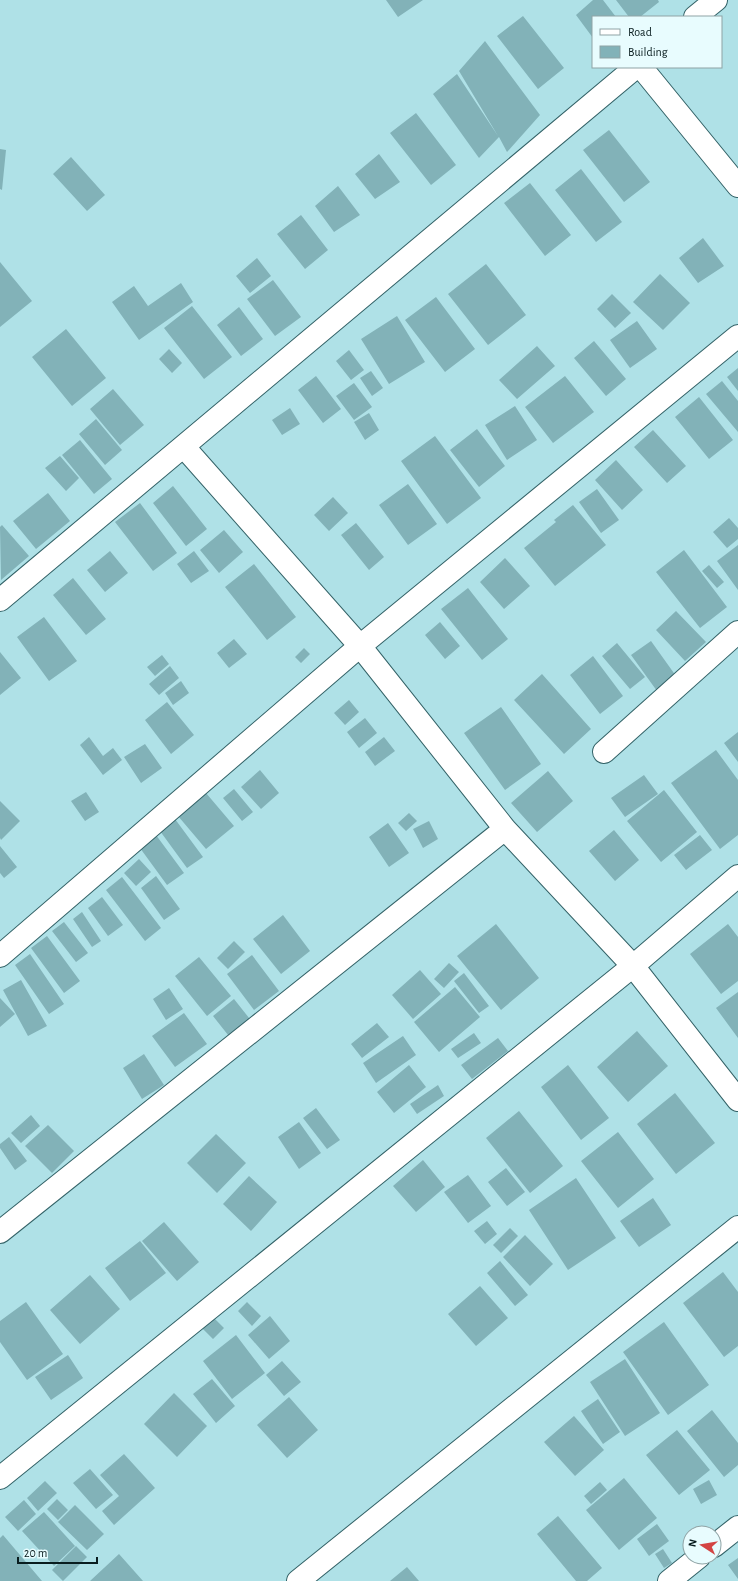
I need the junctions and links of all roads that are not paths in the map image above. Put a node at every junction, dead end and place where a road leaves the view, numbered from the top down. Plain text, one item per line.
1 (716, 0) edge
2 (696, 16) edge
3 (635, 68) edge
4 (642, 68) edge
5 (738, 186) edge
6 (738, 336) edge
7 (184, 447) junction
8 (0, 600) edge
9 (738, 632) edge
10 (360, 646) junction
11 (604, 752) dead end
12 (505, 829) junction
13 (738, 876) edge
14 (0, 956) edge
15 (633, 966) junction
16 (738, 1100) edge
17 (738, 1227) edge
18 (0, 1232) edge
19 (0, 1478) edge
20 (738, 1527) edge
21 (722, 1540) edge
22 (690, 1565) edge
23 (298, 1581) edge
24 (669, 1581) edge

1 - 2 street
3 - 7 street
4 - 5 street
6 - 10 street
7 - 8 street
7 - 10 street
9 - 11 street
10 - 12 street
10 - 14 street
12 - 15 street
12 - 18 street
13 - 15 street
15 - 16 street
15 - 19 street
17 - 23 street
20 - 21 street
22 - 24 street

